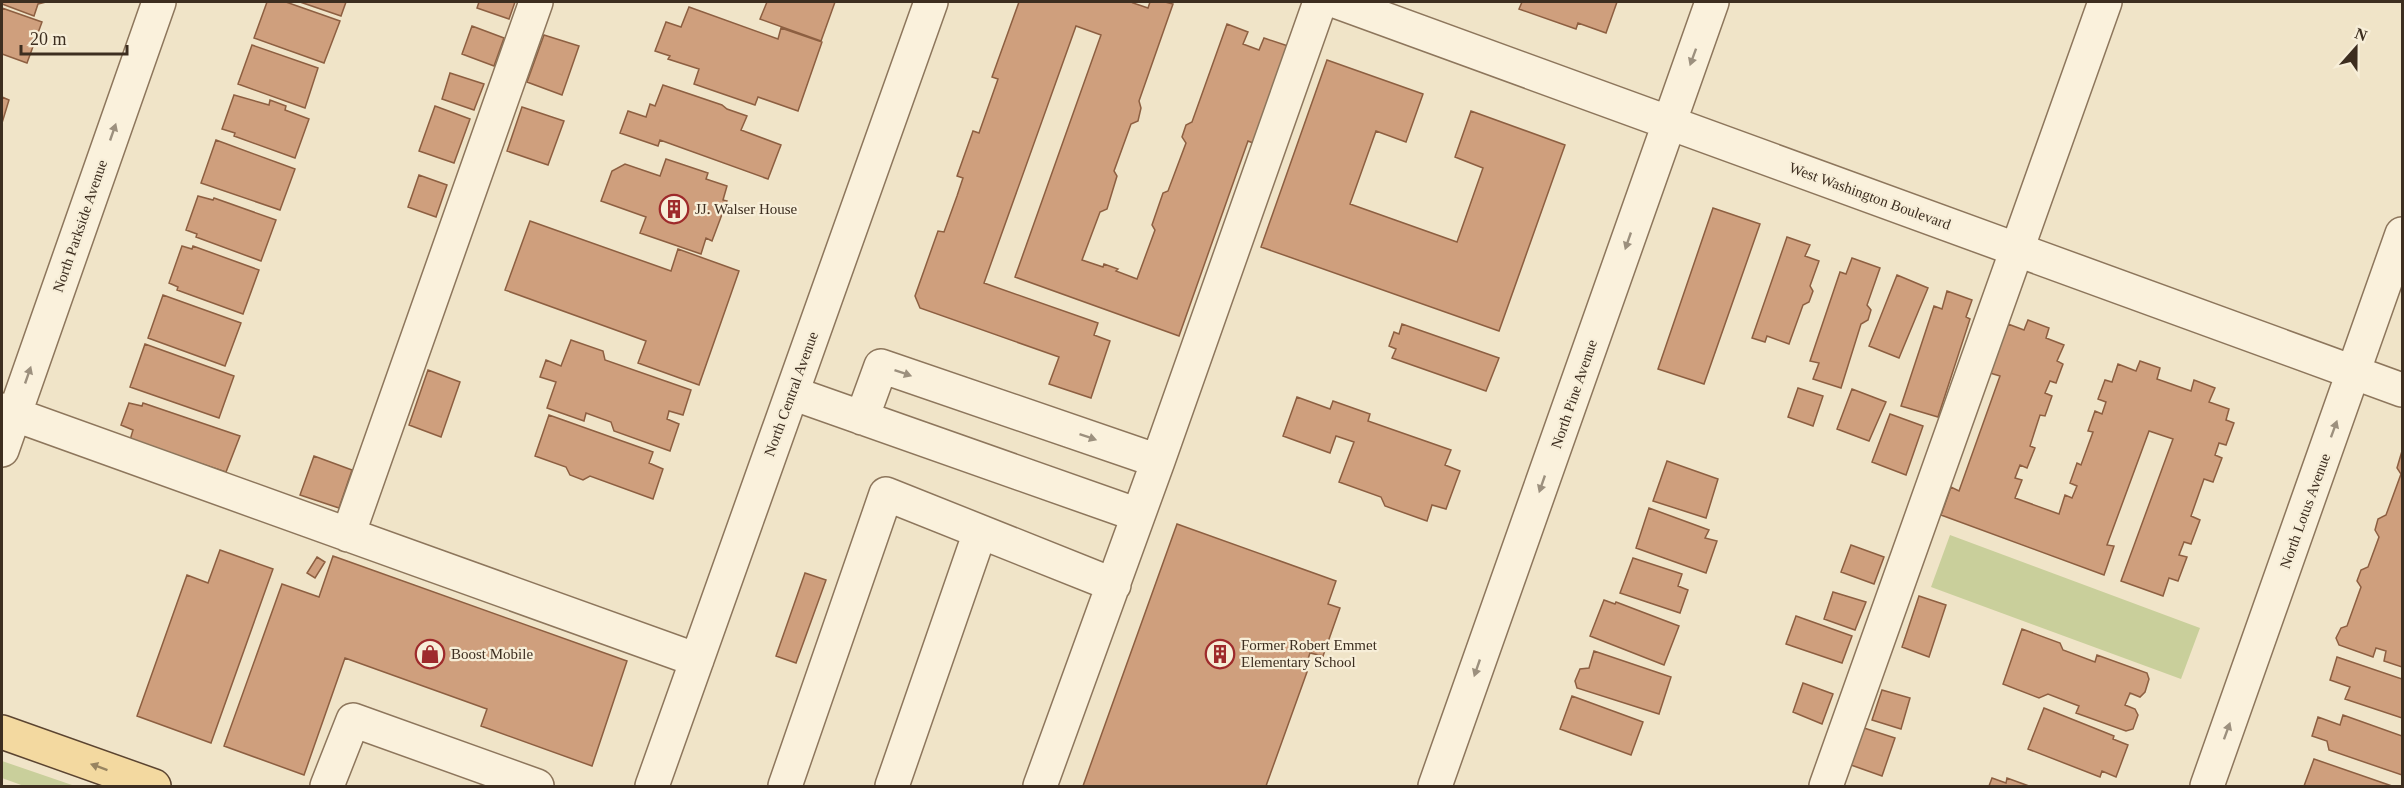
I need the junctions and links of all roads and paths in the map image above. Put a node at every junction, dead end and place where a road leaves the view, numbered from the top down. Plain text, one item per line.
1 (159, 2) edge
2 (536, 2) edge
3 (931, 2) edge
4 (1320, 2) edge
5 (1338, 2) edge
6 (1712, 2) edge
7 (2105, 2) edge
8 (1670, 122) junction
9 (2403, 234) edge
10 (2017, 250) junction
11 (2354, 373) junction
12 (2403, 390) edge
13 (792, 393) junction
14 (8, 413) edge
15 (862, 418) junction
16 (2, 450) edge
17 (1158, 461) junction
18 (1138, 514) junction
19 (980, 532) junction
20 (348, 535) junction
21 (1114, 585) junction
22 (697, 660) junction
23 (2, 732) edge
24 (154, 786) edge
25 (327, 786) edge
26 (537, 786) edge
27 (652, 786) edge
28 (785, 786) edge
29 (892, 786) edge
30 (1040, 786) edge
31 (1435, 786) edge
32 (1826, 786) edge
33 (2207, 786) edge

14 -> 1 street, North Parkside Avenue
2 - 20 street
3 - 13 street, North Central Avenue
4 - 17 street
5 - 8 street, West Washington Boulevard
6 -> 8 street, North Pine Avenue
7 - 10 street
8 - 10 street, West Washington Boulevard
8 -> 31 street, North Pine Avenue
9 - 11 street, North Lotus Avenue
10 - 11 street, West Washington Boulevard
10 - 32 street
11 - 12 street, West Washington Boulevard
33 -> 11 street, North Lotus Avenue
13 - 15 street
13 - 22 street, North Central Avenue
14 - 16 street, North Parkside Avenue
14 - 20 street
15 -> 17 street
15 - 18 street
17 - 18 street
18 - 21 street
19 - 21 street
19 - 28 street
19 - 29 street
20 - 22 street
21 - 30 street
22 - 27 street, North Central Avenue
24 -> 23 main road
25 - 26 street

